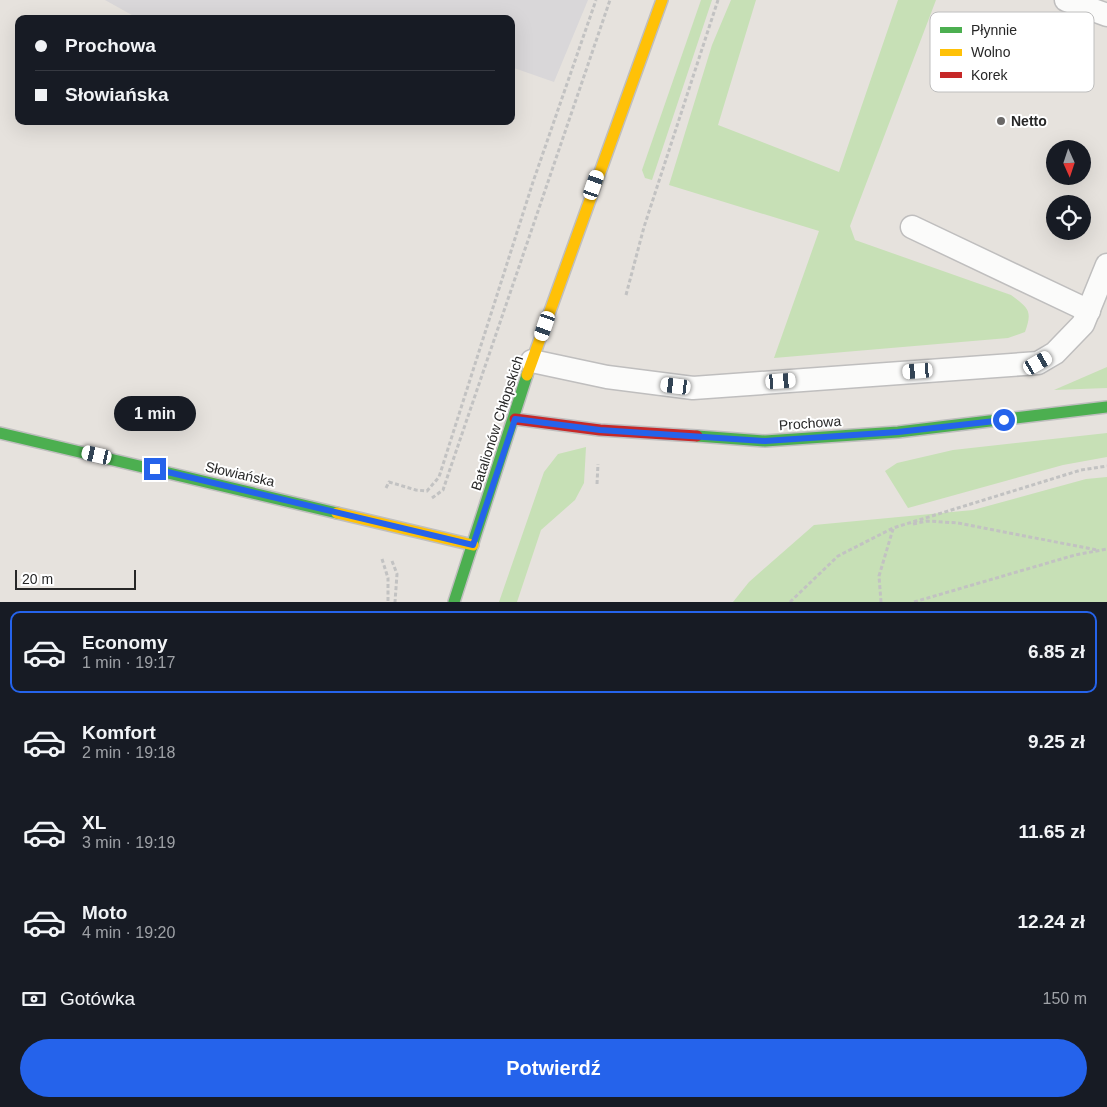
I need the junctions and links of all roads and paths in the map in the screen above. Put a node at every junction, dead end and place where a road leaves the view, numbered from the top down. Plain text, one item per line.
1 (596, 0) edge
2 (610, 0) edge
3 (662, 0) edge
4 (718, 0) edge
5 (1066, 0) edge
6 (1107, 15) edge
7 (912, 227) dead end
8 (1107, 265) edge
9 (626, 295) dead end
10 (1089, 311) junction
11 (532, 361) junction
12 (1107, 407) edge
13 (515, 419) junction
14 (0, 432) edge
15 (599, 454) dead end
16 (1107, 466) edge
17 (597, 484) dead end
18 (383, 496) dead end
19 (429, 500) dead end
20 (893, 528) junction
21 (473, 545) junction
22 (1107, 549) edge
23 (1097, 550) junction
24 (380, 556) dead end
25 (390, 556) dead end
26 (388, 602) edge
27 (395, 602) edge
28 (454, 602) edge
29 (790, 602) edge
30 (881, 602) edge
31 (914, 602) edge

1 - 18 path
2 - 19 path
3 - 11 street, Batalionów Chłopskich
4 - 9 path
5 - 6 lane
7 - 10 lane
8 - 10 lane
10 - 11 lane
11 - 13 street, Batalionów Chłopskich
12 - 13 street, Prochowa
13 - 21 street, Batalionów Chłopskich
14 - 21 street, Słowiańska
15 - 17 path
16 - 20 path
20 - 23 path
20 - 29 path
20 - 30 path
21 - 28 street, Batalionów Chłopskich
22 - 23 path
23 - 31 path
24 - 26 path
25 - 27 path

